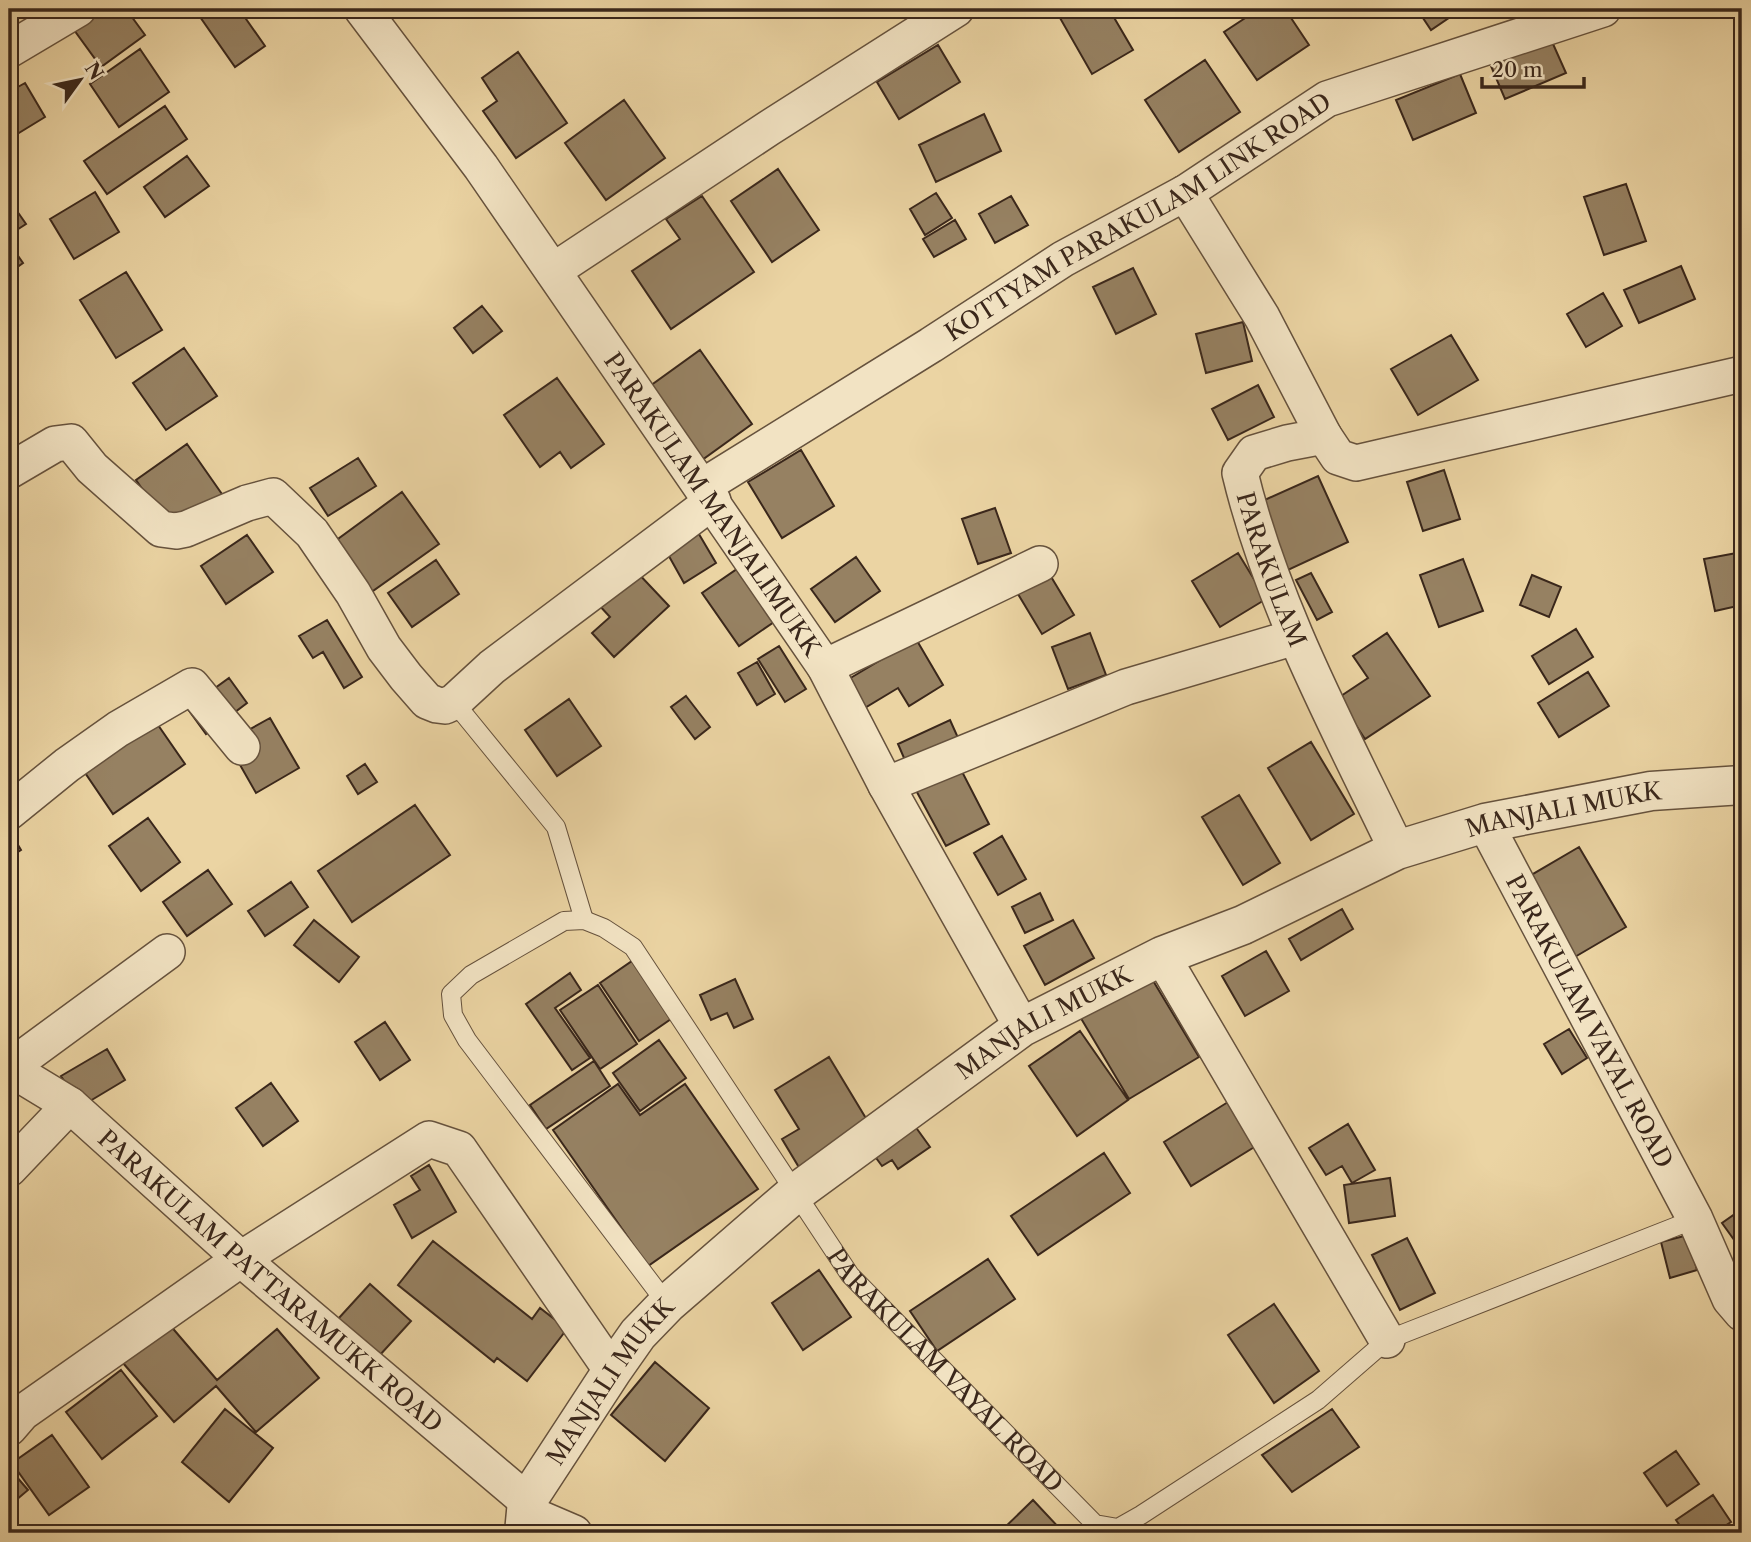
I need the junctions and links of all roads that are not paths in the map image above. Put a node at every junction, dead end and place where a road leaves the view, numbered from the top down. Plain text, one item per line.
1 (78, 9) edge
2 (362, 9) edge
3 (956, 9) edge
4 (1603, 9) edge
5 (9, 50) edge
6 (1185, 193) junction
7 (553, 271) junction
8 (1742, 374) edge
9 (1324, 436) junction
10 (9, 471) edge
11 (707, 494) junction
12 (1040, 564) dead end
13 (1295, 637) junction
14 (825, 667) junction
15 (454, 702) junction
16 (242, 747) dead end
17 (886, 785) junction
18 (1742, 785) edge
19 (9, 812) edge
20 (1485, 823) junction
21 (1396, 850) junction
22 (584, 920) junction
23 (167, 952) dead end
24 (1162, 956) junction
25 (1022, 1027) junction
26 (9, 1068) edge
27 (69, 1105) junction
28 (9, 1169) edge
29 (794, 1194) junction
30 (1695, 1219) junction
31 (241, 1259) junction
32 (667, 1304) junction
33 (1742, 1313) edge
34 (1387, 1340) junction
35 (611, 1371) junction
36 (9, 1428) edge
37 (525, 1515) edge
38 (574, 1533) edge

1 - 5 street
2 - 7 street, PARAKULAM MANJALIMUKK
3 - 7 street
4 - 6 street, KOTTYAM PARAKULAM LINK ROAD
6 - 9 street
6 - 11 street, KOTTYAM PARAKULAM LINK ROAD
7 - 11 street, PARAKULAM MANJALIMUKK
8 - 9 street
9 - 13 street, PARAKULAM
10 - 15 street
11 - 14 street, PARAKULAM MANJALIMUKK
11 - 15 street, KOTTYAM PARAKULAM LINK ROAD
12 - 14 street
13 - 17 street
13 - 21 street, PARAKULAM
14 - 17 street, PARAKULAM MANJALIMUKK
15 - 22 lane
16 - 19 street
17 - 25 street, PARAKULAM MANJALIMUKK
18 - 20 street, MANJALI MUKK
20 - 21 street, MANJALI MUKK
20 - 30 street, PARAKULAM VAYAL ROAD
21 - 24 street, MANJALI MUKK
22 - 29 lane, PARAKULAM VAYAL ROAD
22 - 32 lane
23 - 26 street
24 - 25 street, MANJALI MUKK
24 - 34 street
25 - 29 street, MANJALI MUKK
26 - 27 street, PARAKULAM PATTARAMUKK ROAD
27 - 28 street
27 - 31 street, PARAKULAM PATTARAMUKK ROAD
29 - 32 street, MANJALI MUKK
29 - 34 lane, PARAKULAM VAYAL ROAD
30 - 33 street, PARAKULAM VAYAL ROAD
30 - 34 lane, PARAKULAM VAYAL ROAD
31 - 35 street
31 - 36 street
31 - 37 street, PARAKULAM PATTARAMUKK ROAD
32 - 35 street, MANJALI MUKK
35 - 37 street, MANJALI MUKK
37 - 38 street, PARAKULAM PATTARAMUKK ROAD

